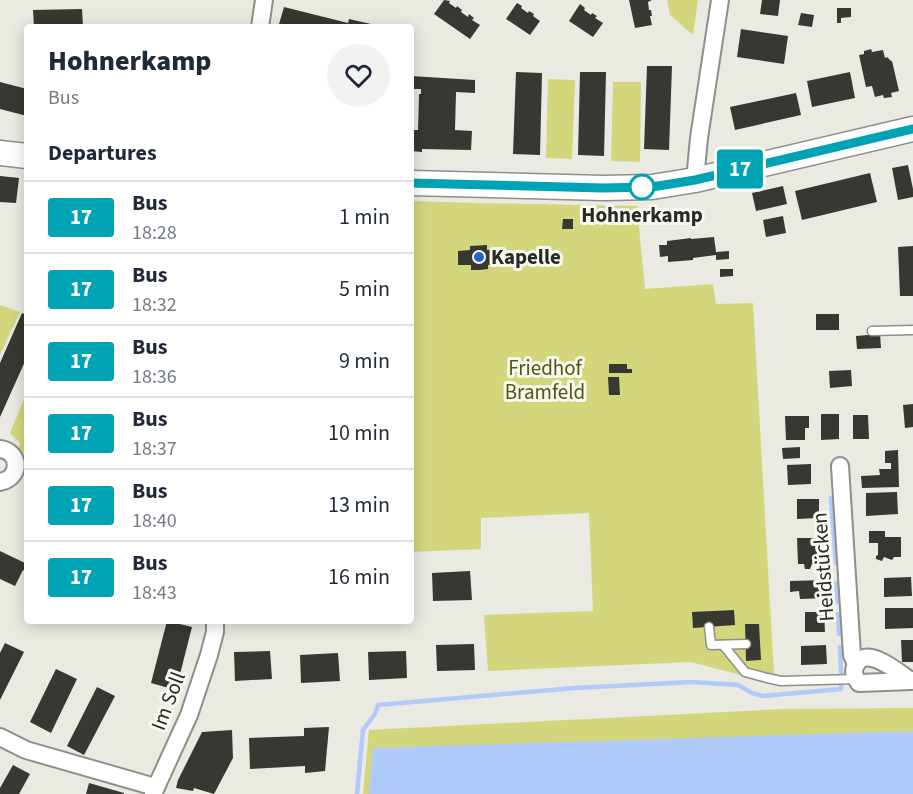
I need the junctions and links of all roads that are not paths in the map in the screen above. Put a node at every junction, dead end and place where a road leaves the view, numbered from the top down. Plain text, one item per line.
1 (264, 0) edge
2 (720, 0) edge
3 (260, 24) edge
4 (913, 129) edge
5 (0, 153) edge
6 (24, 156) edge
7 (695, 180) junction
8 (414, 183) edge
9 (913, 330) edge
10 (872, 331) dead end
11 (0, 449) edge
12 (840, 466) dead end
13 (21, 473) edge
14 (0, 482) edge
15 (215, 624) edge
16 (709, 627) dead end
17 (746, 644) dead end
18 (723, 645) junction
19 (856, 672) junction
20 (912, 680) edge
21 (0, 736) edge
22 (154, 790) edge

1 - 3 street
2 - 7 street
4 - 7 street
5 - 6 street
7 - 8 street
9 - 10 lane
11 - 13 street
12 - 19 street, Heidstücken
13 - 14 street
15 - 22 street, Im Soll
16 - 18 lane
17 - 18 lane
18 - 19 lane
19 - 20 street
19 - 20 street
21 - 22 street

